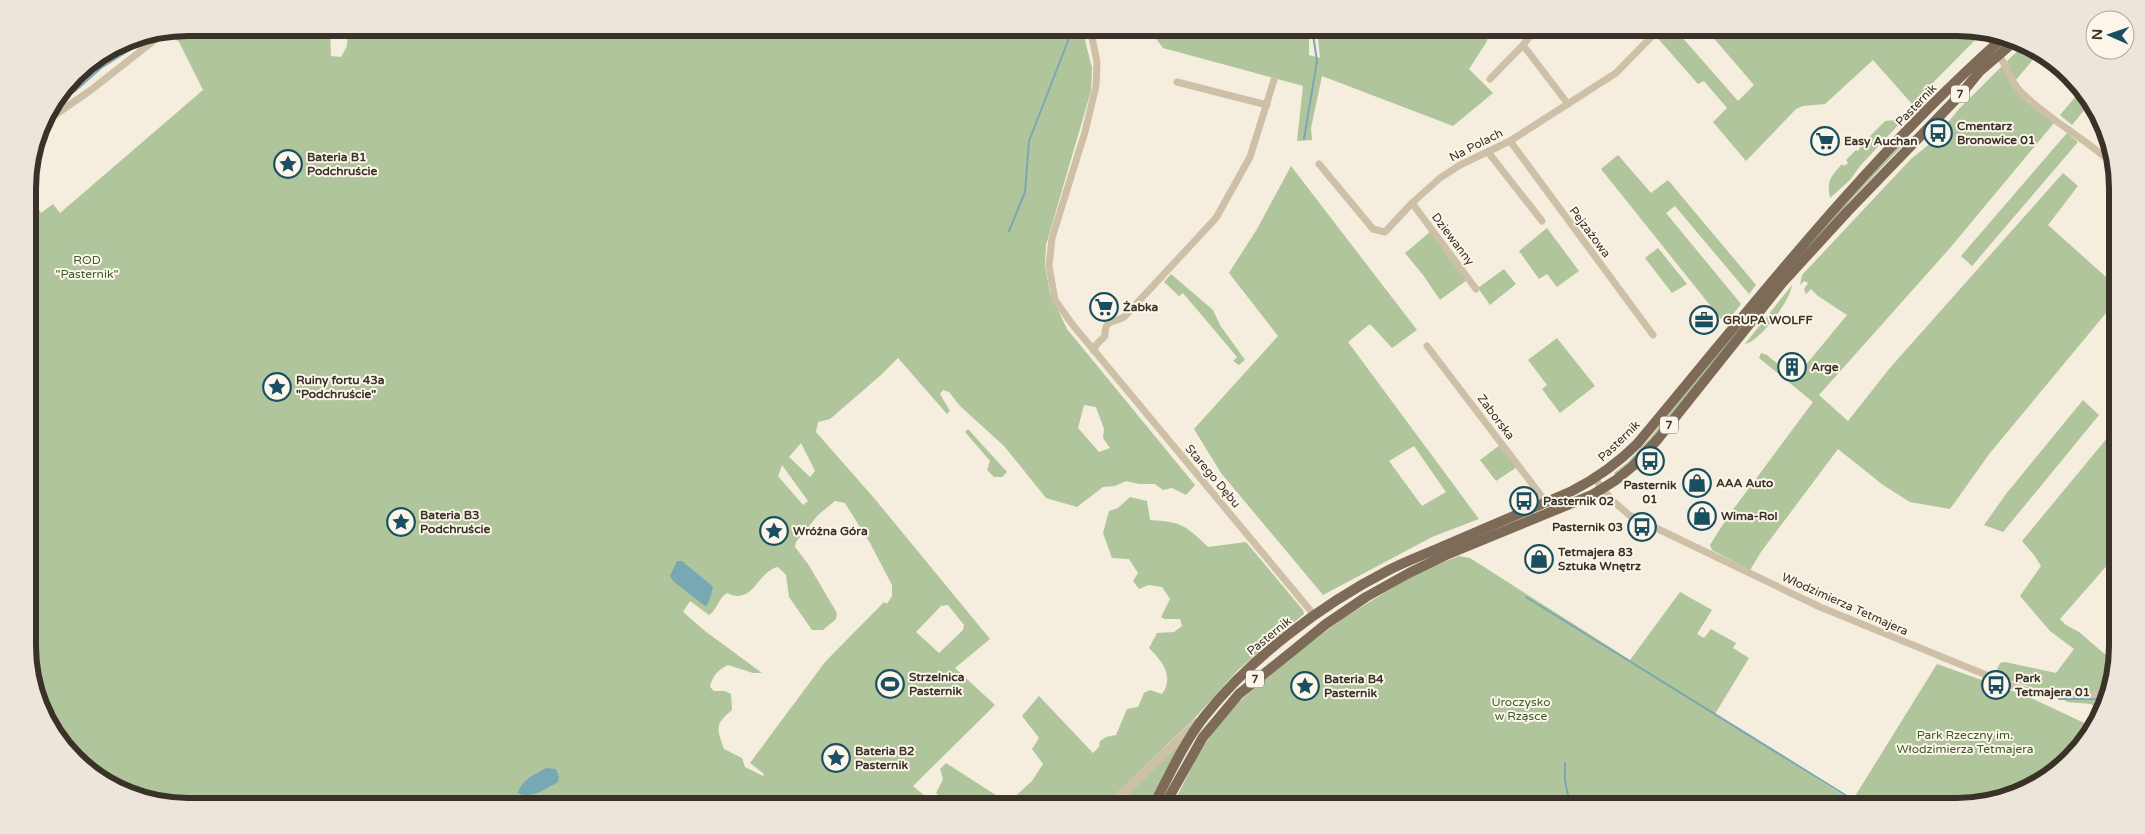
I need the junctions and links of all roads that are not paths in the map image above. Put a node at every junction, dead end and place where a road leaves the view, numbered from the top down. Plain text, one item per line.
1 (1092, 36) edge
2 (1530, 36) edge
3 (1652, 36) edge
4 (155, 40) edge
5 (1998, 42) edge
6 (1523, 46) junction
7 (2010, 46) edge
8 (1999, 56) junction
9 (1490, 79) dead end
10 (1274, 80) dead end
11 (1177, 82) dead end
12 (1568, 104) junction
13 (1267, 105) junction
14 (56, 114) edge
15 (1510, 141) junction
16 (1488, 152) junction
17 (2105, 158) edge
18 (1319, 164) dead end
19 (1412, 203) junction
20 (1542, 221) dead end
21 (1476, 289) dead end
22 (1653, 335) dead end
23 (1427, 346) dead end
24 (1094, 351) junction
25 (1595, 479) junction
26 (1602, 489) junction
27 (1546, 502) junction
28 (1334, 602) junction
29 (1340, 614) junction
30 (1315, 616) junction
31 (2101, 695) edge
32 (1204, 718) junction
33 (1119, 797) edge
34 (1157, 797) edge
35 (1169, 797) edge

1 - 24 street, Starego Dębu
2 - 6 street
3 - 12 street, Na Polach
4 - 14 street
5 - 25 main road, Pasternik / 7
6 - 9 street
6 - 12 street
7 - 8 main road, Pasternik / 7
8 - 17 street
8 - 26 main road, Pasternik / 7
10 - 13 street
11 - 13 street
12 - 15 street, Na Polach
13 - 24 street
15 - 16 street, Na Polach
15 - 22 street, Pejzażowa
16 - 19 street, Na Polach
16 - 20 street
18 - 19 street, Na Polach
19 - 21 street, Dziewanny
23 - 27 street, Zaborska
24 - 30 street, Starego Dębu
25 - 26 street, Włodzimierza Tetmajera
25 - 27 main road, Pasternik / 7
26 - 29 main road, Pasternik / 7
26 - 31 street, Włodzimierza Tetmajera
27 - 28 main road, Pasternik / 7
28 - 29 main road
28 - 30 main road, Pasternik / 7
29 - 35 main road, Pasternik / 7
30 - 32 main road, Pasternik / 7
32 - 33 street
32 - 34 main road, Pasternik / 7

